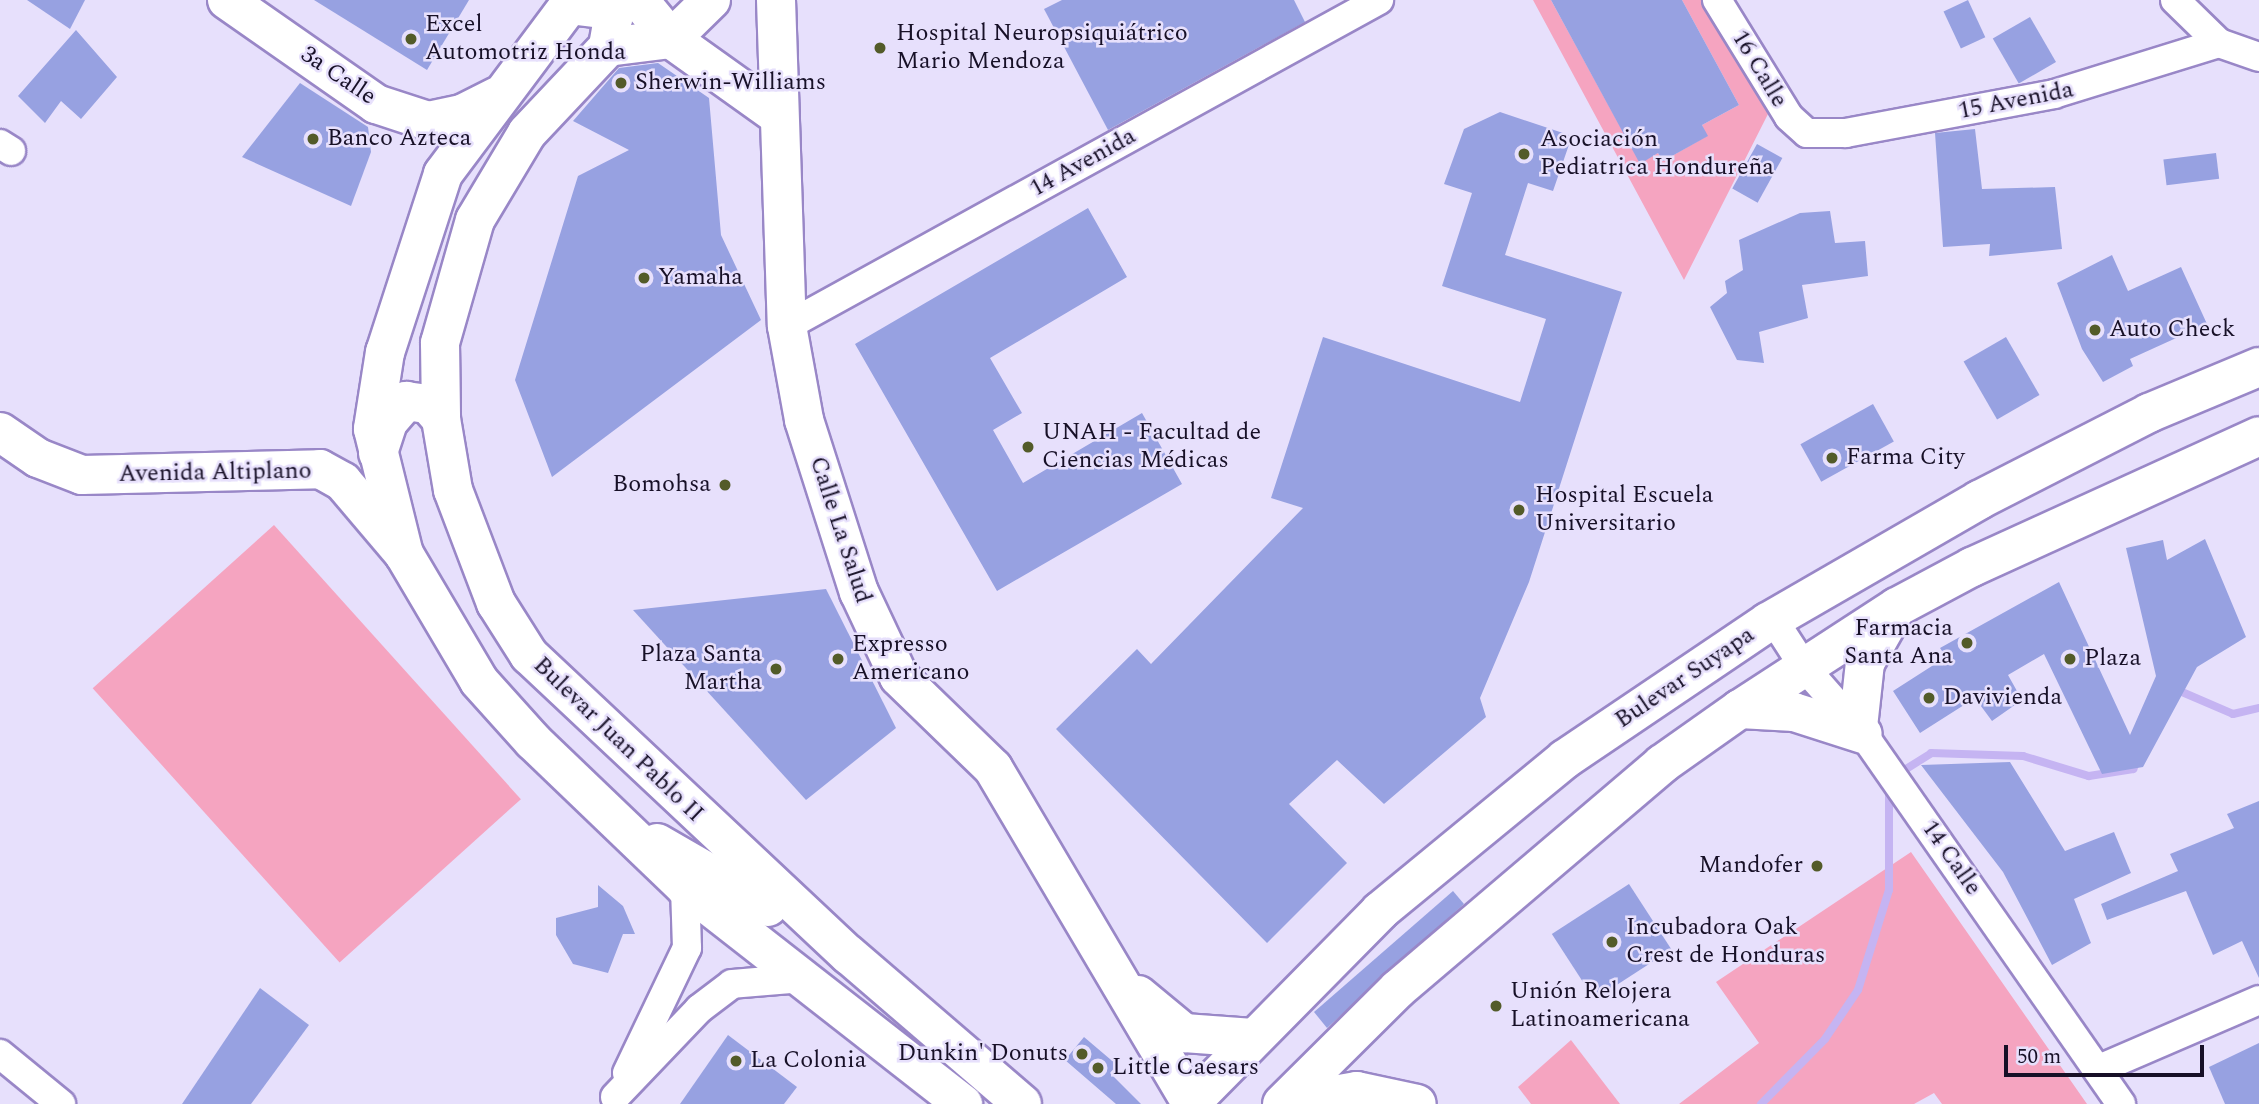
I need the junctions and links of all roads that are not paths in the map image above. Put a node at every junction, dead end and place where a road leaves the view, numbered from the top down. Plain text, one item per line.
1 (228, 0) edge
2 (639, 0) edge
3 (711, 0) edge
4 (776, 0) edge
5 (1379, 0) edge
6 (1717, 0) edge
7 (2175, 0) edge
8 (571, 2) edge
9 (671, 39) junction
10 (2219, 43) junction
11 (608, 47) junction
12 (2259, 57) edge
13 (498, 96) junction
14 (776, 114) junction
15 (1807, 134) joint
16 (787, 326) junction
17 (2259, 367) edge
18 (441, 419) junction
19 (0, 432) edge
20 (2259, 436) edge
21 (377, 458) junction
22 (404, 554) junction
23 (1897, 607) junction
24 (1773, 619) junction
25 (1804, 667) junction
26 (1740, 709) junction
27 (1876, 752) junction
28 (621, 825) junction
29 (685, 887) junction
30 (804, 978) junction
31 (1120, 980) junction
32 (2259, 1000) edge
33 (1253, 1038) junction
34 (0, 1054) edge
35 (2099, 1069) junction
36 (979, 1099) edge
37 (613, 1100) edge
38 (61, 1104) edge
39 (1022, 1104) edge
40 (1191, 1104) edge
41 (1282, 1104) edge
42 (1417, 1104) edge
43 (2121, 1104) edge

1 - 13 main road, 3a Calle
2 - 9 main road
3 - 9 main road
4 - 14 main road, Calle La Salud
5 - 16 street, 14 Avenida
6 - 15 street, 16 Calle
7 - 10 street
8 - 11 main road
8 - 13 main road
9 - 11 main road
9 - 14 main road
10 - 12 street
10 - 15 street, 15 Avenida
11 - 18 main road, Bulevar Juan Pablo II
13 - 21 main road
14 - 16 main road, Calle La Salud
16 - 31 main road, Calle La Salud
17 - 24 main road, Bulevar Suyapa
18 - 21 main road
18 - 39 main road, Bulevar Juan Pablo II
19 - 22 main road, Avenida Altiplano
20 - 23 main road
21 - 22 main road
22 - 28 main road
23 - 25 main road
23 - 27 main road
24 - 25 street, 14 Calle
24 - 33 main road, Bulevar Suyapa
25 - 26 main road
25 - 27 street, 14 Calle
26 - 27 main road
26 - 41 main road
27 - 35 street, 14 Calle
28 - 29 main road
28 - 36 main road
29 - 30 main road
29 - 37 street
30 - 36 main road
30 - 37 street
31 - 33 main road, Calle La Salud
31 - 40 main road, Calle La Salud
32 - 35 street
33 - 40 main road, Bulevar Suyapa
34 - 38 street
35 - 43 street, 14 Calle
41 - 42 main road

